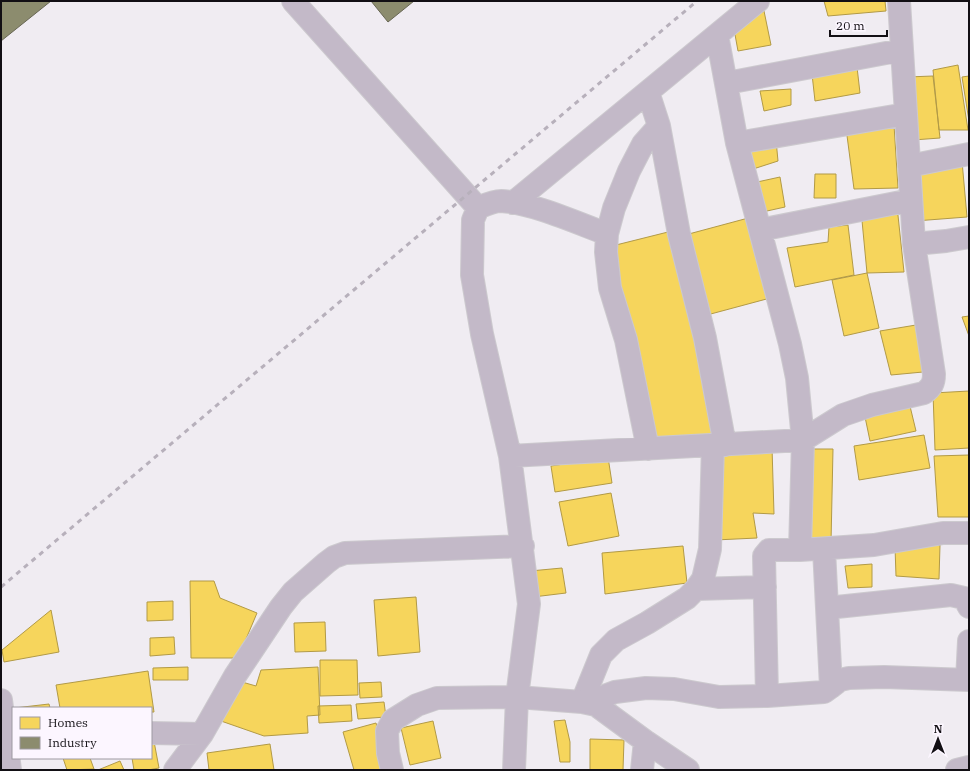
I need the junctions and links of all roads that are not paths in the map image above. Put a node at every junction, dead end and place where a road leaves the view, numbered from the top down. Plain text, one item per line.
1 (293, 1) edge
2 (758, 1) edge
3 (899, 1) edge
4 (717, 36) junction
5 (902, 50) junction
6 (727, 83) junction
7 (648, 92) junction
8 (906, 114) junction
9 (659, 126) junction
10 (737, 143) junction
11 (969, 154) edge
12 (909, 166) junction
13 (911, 200) junction
14 (513, 203) junction
15 (478, 208) junction
16 (760, 230) junction
17 (607, 234) junction
18 (969, 237) edge
19 (914, 244) junction
20 (803, 440) junction
21 (719, 445) junction
22 (648, 449) junction
23 (510, 456) junction
24 (969, 533) edge
25 (523, 546) junction
26 (824, 549) junction
27 (800, 550) junction
28 (765, 587) junction
29 (696, 589) junction
30 (969, 607) edge
31 (827, 608) junction
32 (969, 641) edge
33 (968, 680) edge
34 (831, 687) junction
35 (767, 696) junction
36 (517, 697) junction
37 (1, 700) edge
38 (589, 703) junction
39 (152, 732) edge
40 (202, 734) junction
41 (645, 741) junction
42 (12, 764) edge
43 (969, 767) edge
44 (175, 770) edge
45 (392, 770) edge
46 (514, 770) edge
47 (642, 770) edge
48 (688, 770) edge
49 (957, 770) edge

1 - 15 street
2 - 4 street
3 - 5 street
4 - 6 street
4 - 7 street
5 - 6 street
5 - 8 street
6 - 10 street
7 - 9 street
7 - 14 street
8 - 10 street
8 - 12 street
9 - 17 street
9 - 21 street
10 - 16 street
11 - 12 street
12 - 13 street
13 - 16 street
13 - 19 street
14 - 15 street
14 - 17 street
15 - 23 street
16 - 20 street
17 - 22 street
18 - 19 street
19 - 20 street
20 - 21 street
20 - 27 street
21 - 22 street
21 - 29 street
22 - 23 street
23 - 25 street
24 - 26 street
25 - 36 street
25 - 40 street
26 - 27 street
26 - 31 street
27 - 28 street
28 - 29 street
28 - 35 street
29 - 38 street
30 - 31 street
31 - 34 street
32 - 33 street
33 - 34 street
34 - 35 street
35 - 38 street
36 - 38 street
36 - 45 street
36 - 46 street
37 - 42 street
38 - 41 street
39 - 40 street
40 - 44 street
41 - 47 street
41 - 48 street
43 - 49 street

